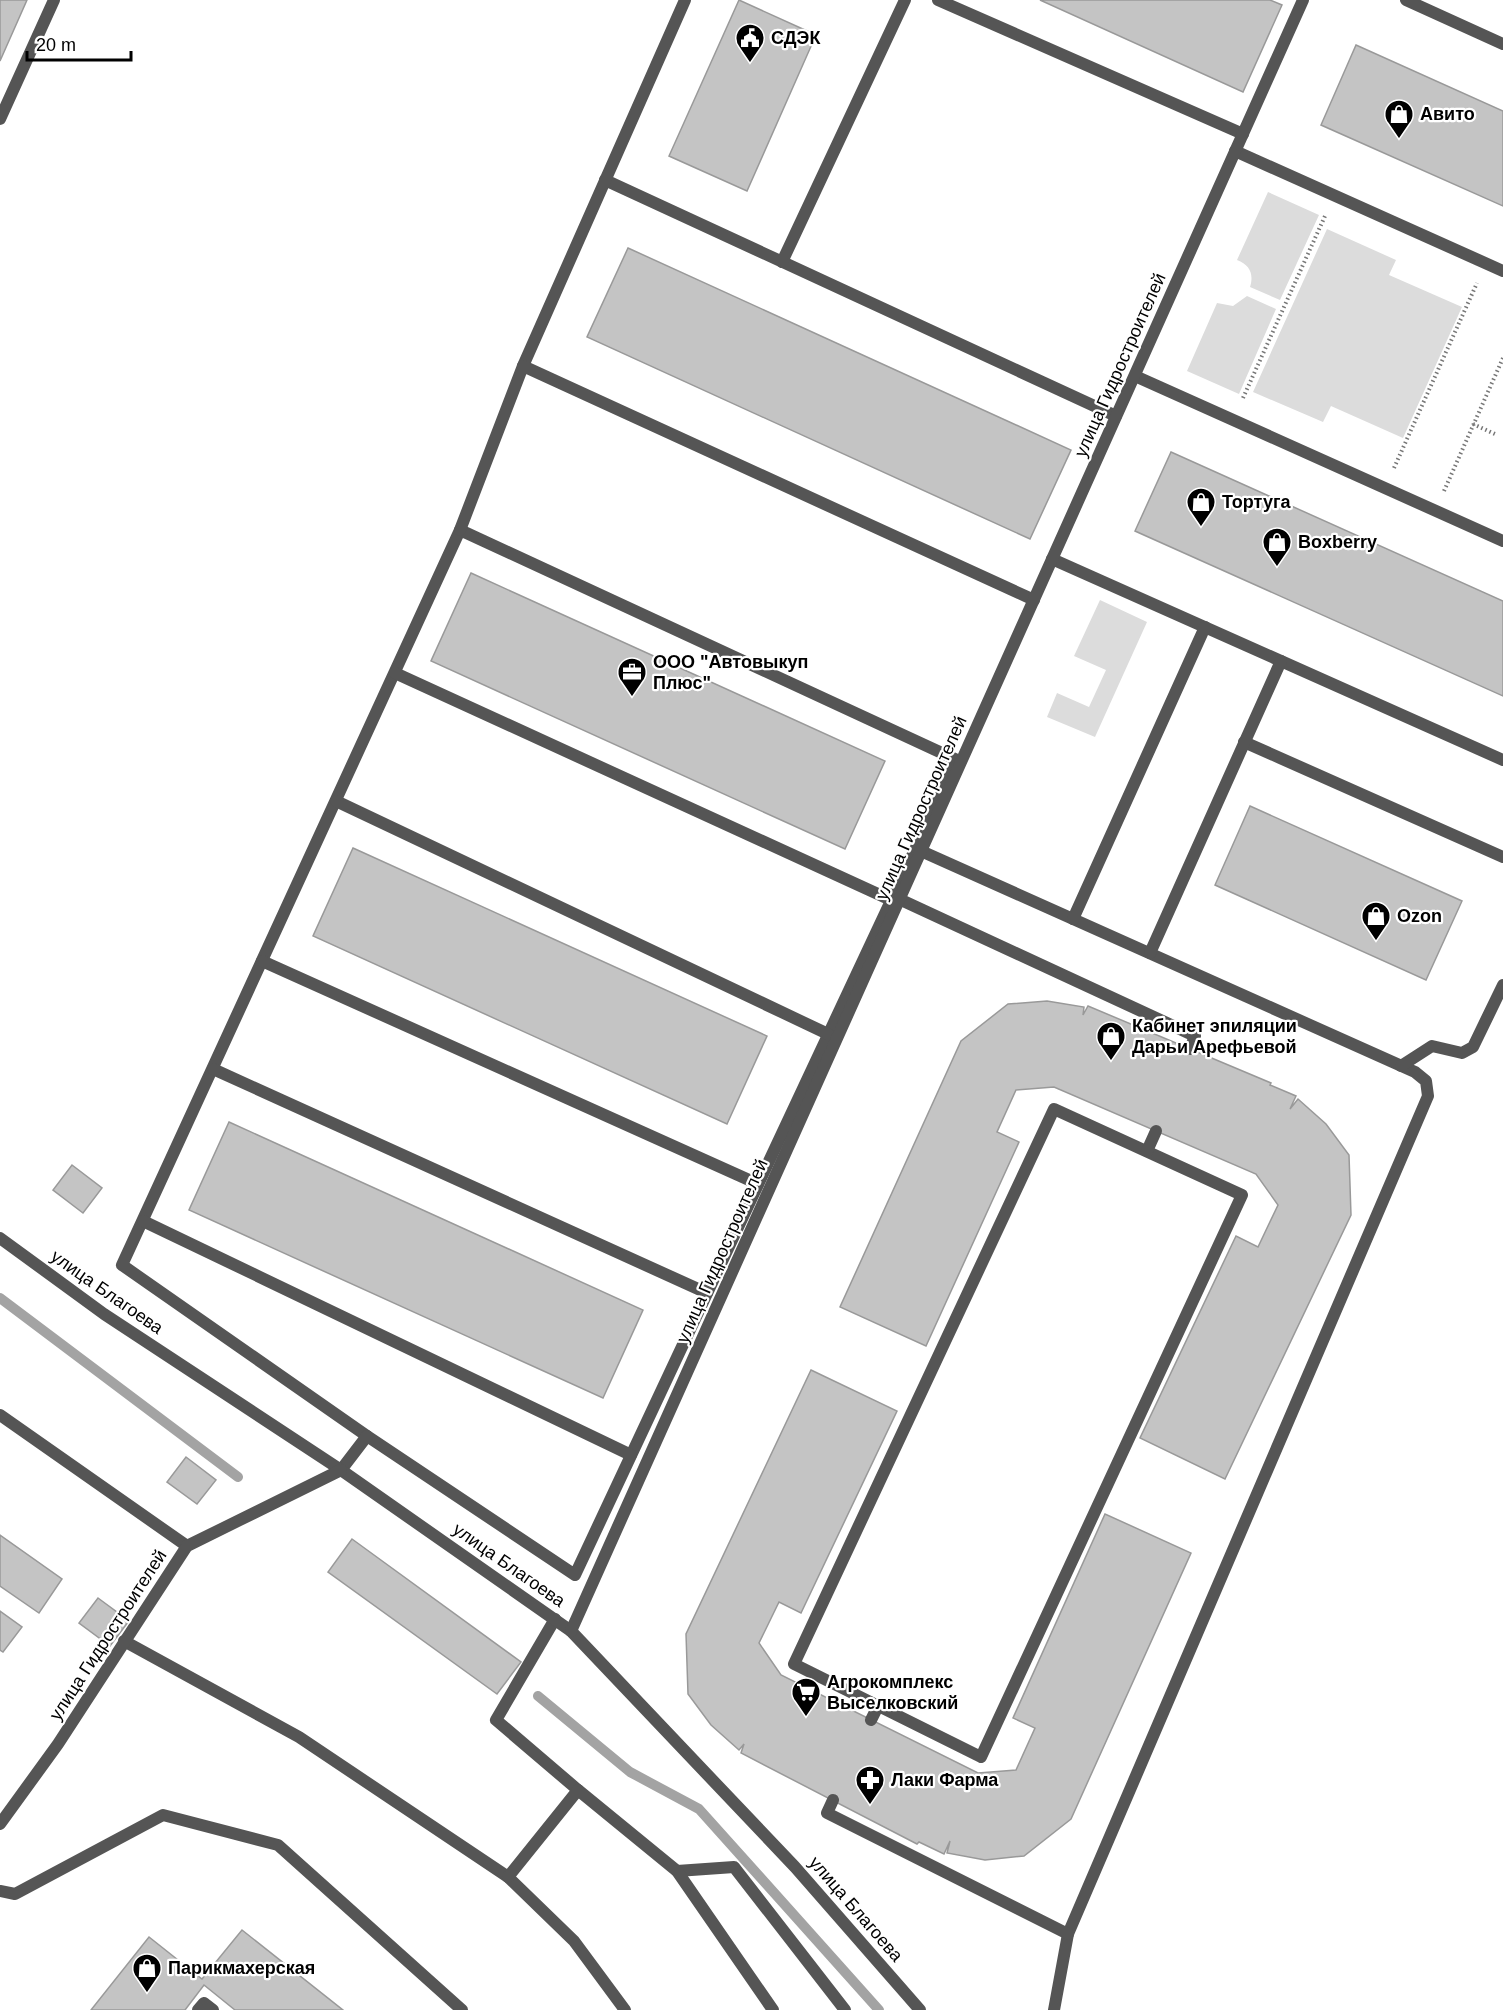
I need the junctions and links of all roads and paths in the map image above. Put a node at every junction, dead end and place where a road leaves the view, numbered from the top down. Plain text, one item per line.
1 (54, 0) edge
2 (685, 0) edge
3 (905, 0) edge
4 (938, 0) edge
5 (1303, 0) edge
6 (1406, 0) edge
7 (1503, 44) edge
8 (0, 119) edge
9 (1243, 134) junction
10 (1235, 151) junction
11 (605, 180) junction
12 (1334, 196) junction
13 (782, 262) junction
14 (1486, 263) junction
15 (1503, 271) edge
16 (1503, 358) edge
17 (523, 366) junction
18 (1135, 376) junction
19 (1116, 416) junction
20 (1233, 420) junction
21 (1473, 424) junction
22 (1495, 434) dead end
23 (1385, 488) junction
24 (1435, 510) junction
25 (460, 530) junction
26 (1503, 541) edge
27 (1052, 559) junction
28 (1034, 600) junction
29 (1205, 627) junction
30 (1281, 661) junction
31 (395, 673) junction
32 (1244, 742) junction
33 (1503, 760) edge
34 (336, 801) junction
35 (921, 851) junction
36 (1503, 857) edge
37 (895, 900) junction
38 (1074, 920) junction
39 (1150, 953) junction
40 (262, 961) junction
41 (1503, 985) edge
42 (828, 1034) junction
43 (1190, 1049) dead end
44 (1401, 1066) junction
45 (213, 1069) junction
46 (1156, 1131) dead end
47 (1147, 1151) junction
48 (758, 1184) junction
49 (142, 1221) junction
50 (0, 1238) edge
51 (707, 1293) junction
52 (0, 1415) edge
53 (367, 1436) junction
54 (631, 1455) junction
55 (341, 1470) junction
56 (187, 1546) junction
57 (555, 1619) junction
58 (571, 1631) junction
59 (124, 1641) junction
60 (878, 1706) junction
61 (871, 1720) dead end
62 (578, 1790) junction
63 (833, 1800) dead end
64 (0, 1824) edge
65 (677, 1871) junction
66 (508, 1877) junction
67 (0, 1891) edge
68 (1068, 1934) junction
69 (198, 2010) edge
70 (213, 2010) edge
71 (462, 2010) edge
72 (625, 2010) edge
73 (773, 2010) edge
74 (844, 2010) edge
75 (920, 2010) edge
76 (1054, 2010) edge

1 - 8 street
2 - 11 street
3 - 13 street
4 - 9 street
5 - 9 street, улица Гидростроителей
6 - 7 street
9 - 10 street, улица Гидростроителей
10 - 12 street
10 - 18 street, улица Гидростроителей
11 - 13 street
11 - 17 street
12 - 14 street
12 - 20 path
13 - 19 street
14 - 15 street
14 - 23 path
16 - 21 path
17 - 25 street
17 - 28 street
18 - 19 street, улица Гидростроителей
18 - 20 street
19 - 27 street, улица Гидростроителей
20 - 23 street
21 - 22 path
21 - 24 path
23 - 24 street
24 - 26 street
25 - 31 street
25 - 37 street
27 - 28 street, улица Гидростроителей
27 - 29 street
28 - 35 street, улица Гидростроителей
29 - 30 street
29 - 38 street
30 - 32 street
30 - 33 street
31 - 34 street
31 - 37 street
32 - 36 street
32 - 39 street
34 - 40 street
34 - 42 street
35 - 37 street, улица Гидростроителей
35 - 38 street
37 - 42 street
37 - 43 street
37 - 58 street, улица Гидростроителей
38 - 39 street
39 - 44 street
40 - 45 street
40 - 48 street
41 - 44 street
42 - 48 street
44 - 68 street
45 - 49 street
45 - 51 street
46 - 47 street
47 - 60 street
47 - 60 street
48 - 51 street
49 - 53 street
49 - 54 street
50 - 55 street, улица Благоева
51 - 54 street
52 - 56 street
53 - 54 street
53 - 55 street
55 - 56 street, улица Гидростроителей
55 - 57 street, улица Благоева
56 - 59 street, улица Гидростроителей
57 - 58 street, улица Благоева
57 - 62 street
58 - 75 street, улица Благоева
59 - 64 street, улица Гидростроителей
59 - 66 street
60 - 61 street
62 - 65 street
62 - 66 street
63 - 68 street
65 - 73 street
65 - 74 street
66 - 72 street
67 - 71 street
68 - 76 street
69 - 70 street

